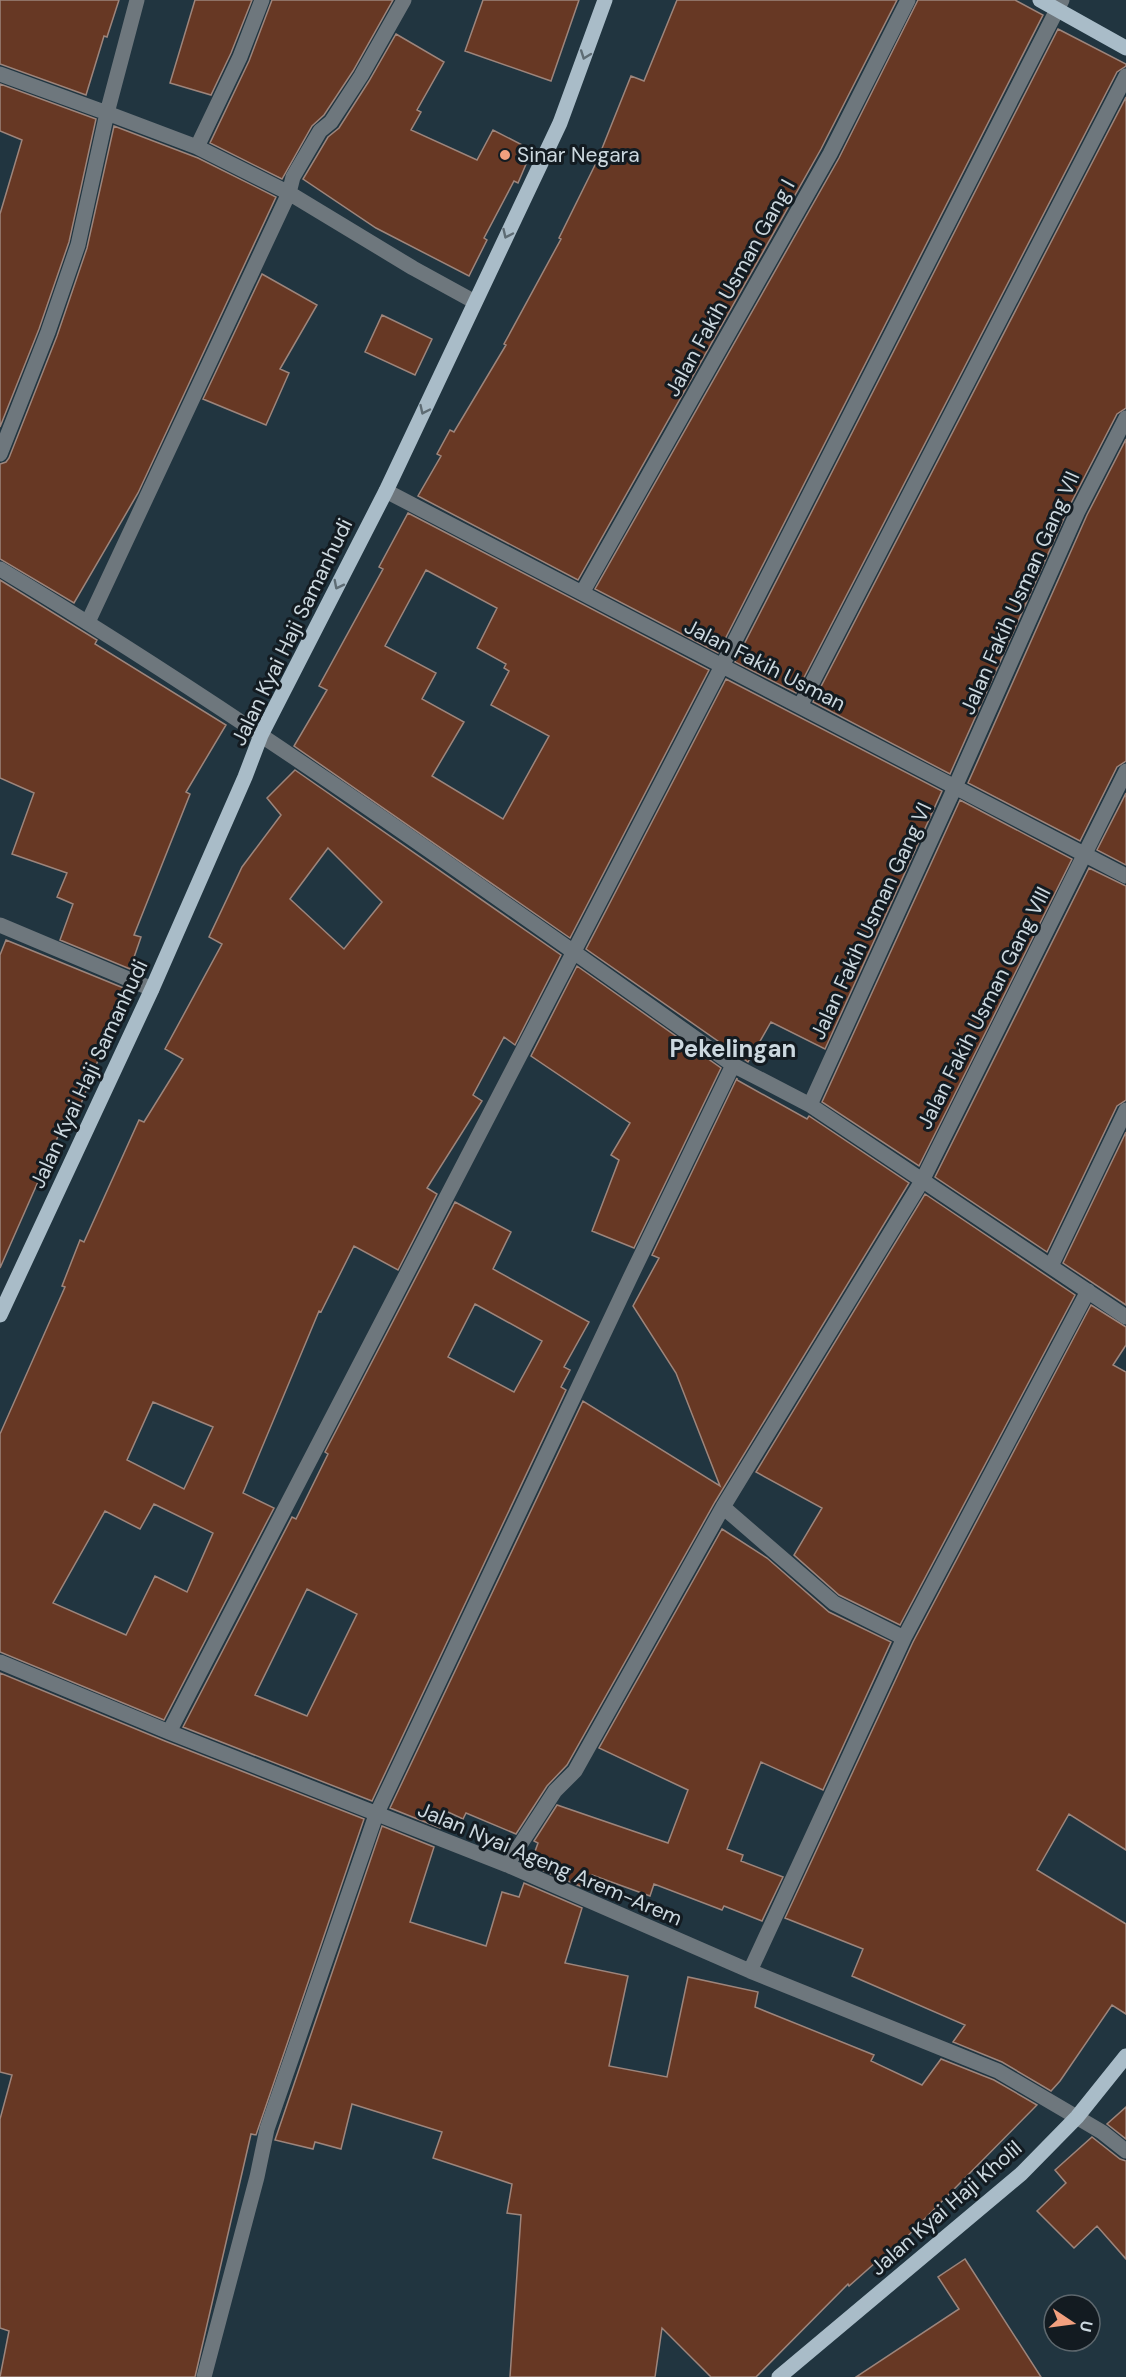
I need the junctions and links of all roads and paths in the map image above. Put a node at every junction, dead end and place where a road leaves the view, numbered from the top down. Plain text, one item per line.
1 (137, 0) edge
2 (262, 0) edge
3 (404, 0) edge
4 (605, 0) edge
5 (908, 0) edge
6 (1040, 0) edge
7 (1060, 5) edge
8 (1126, 48) edge
9 (0, 74) edge
10 (1126, 76) edge
11 (106, 113) junction
12 (197, 147) junction
13 (289, 193) junction
14 (475, 302) junction
15 (1126, 418) edge
16 (0, 454) edge
17 (386, 491) junction
18 (0, 569) edge
19 (582, 593) junction
20 (88, 622) junction
21 (722, 666) junction
22 (800, 706) junction
23 (261, 735) junction
24 (1126, 771) edge
25 (955, 788) junction
26 (1084, 855) junction
27 (1126, 876) edge
28 (0, 925) edge
29 (573, 952) junction
30 (152, 989) junction
31 (733, 1065) junction
32 (810, 1105) junction
33 (1126, 1110) edge
34 (922, 1180) junction
35 (1051, 1266) junction
36 (1088, 1291) junction
37 (0, 1315) edge
38 (1126, 1317) edge
39 (723, 1507) junction
40 (904, 1638) junction
41 (0, 1662) edge
42 (169, 1732) junction
43 (376, 1815) junction
44 (507, 1865) junction
45 (750, 1971) junction
46 (1126, 2056) edge
47 (1077, 2118) junction
48 (1126, 2151) edge
49 (204, 2377) edge
50 (779, 2377) edge

1 - 11 street
2 - 12 street
3 - 13 street
4 -> 14 main road, Jalan Kyai Haji Samanhudi
5 - 19 street, Jalan Fakih Usman Gang I
6 - 7 main road
7 - 8 main road
7 - 21 street
9 - 11 street
10 - 22 street
11 - 12 street
11 - 16 street
12 - 13 street
13 - 14 street
13 - 20 street
14 -> 17 main road, Jalan Kyai Haji Samanhudi
15 - 25 street, Jalan Fakih Usman Gang VII
17 - 19 street, Jalan Fakih Usman
17 -> 23 main road, Jalan Kyai Haji Samanhudi
18 - 20 street
19 - 21 street, Jalan Fakih Usman
20 - 23 street
21 - 22 street, Jalan Fakih Usman
21 - 29 street
22 - 25 street, Jalan Fakih Usman
23 - 29 street
23 - 30 main road, Jalan Kyai Haji Samanhudi
24 - 26 street, Jalan Fakih Usman Gang VIII
25 - 26 street, Jalan Fakih Usman
25 - 32 street, Jalan Fakih Usman Gang VI
26 - 27 street, Jalan Fakih Usman
26 - 34 street, Jalan Fakih Usman Gang VIII
28 - 30 street
29 - 31 street
29 - 42 street
30 - 37 main road, Jalan Kyai Haji Samanhudi
31 - 32 street
31 - 43 street
32 - 34 street
33 - 35 street
34 - 35 street
34 - 39 street, Jalan Fakih Usman Gang VIII
35 - 36 street
36 - 38 street
36 - 40 street
39 - 40 street
39 - 44 street, Jalan Fakih Usman Gang VIII
40 - 45 street
41 - 42 street, Jalan Nyai Ageng Arem-Arem
42 - 43 street, Jalan Nyai Ageng Arem-Arem
43 - 44 street, Jalan Nyai Ageng Arem-Arem
43 - 49 street
44 - 45 street, Jalan Nyai Ageng Arem-Arem
45 - 47 street, Jalan Nyai Ageng Arem-Arem
46 - 47 main road, Jalan Kyai Haji Kholil
47 - 48 street, Jalan Nyai Ageng Arem-Arem
47 - 50 main road, Jalan Kyai Haji Kholil

